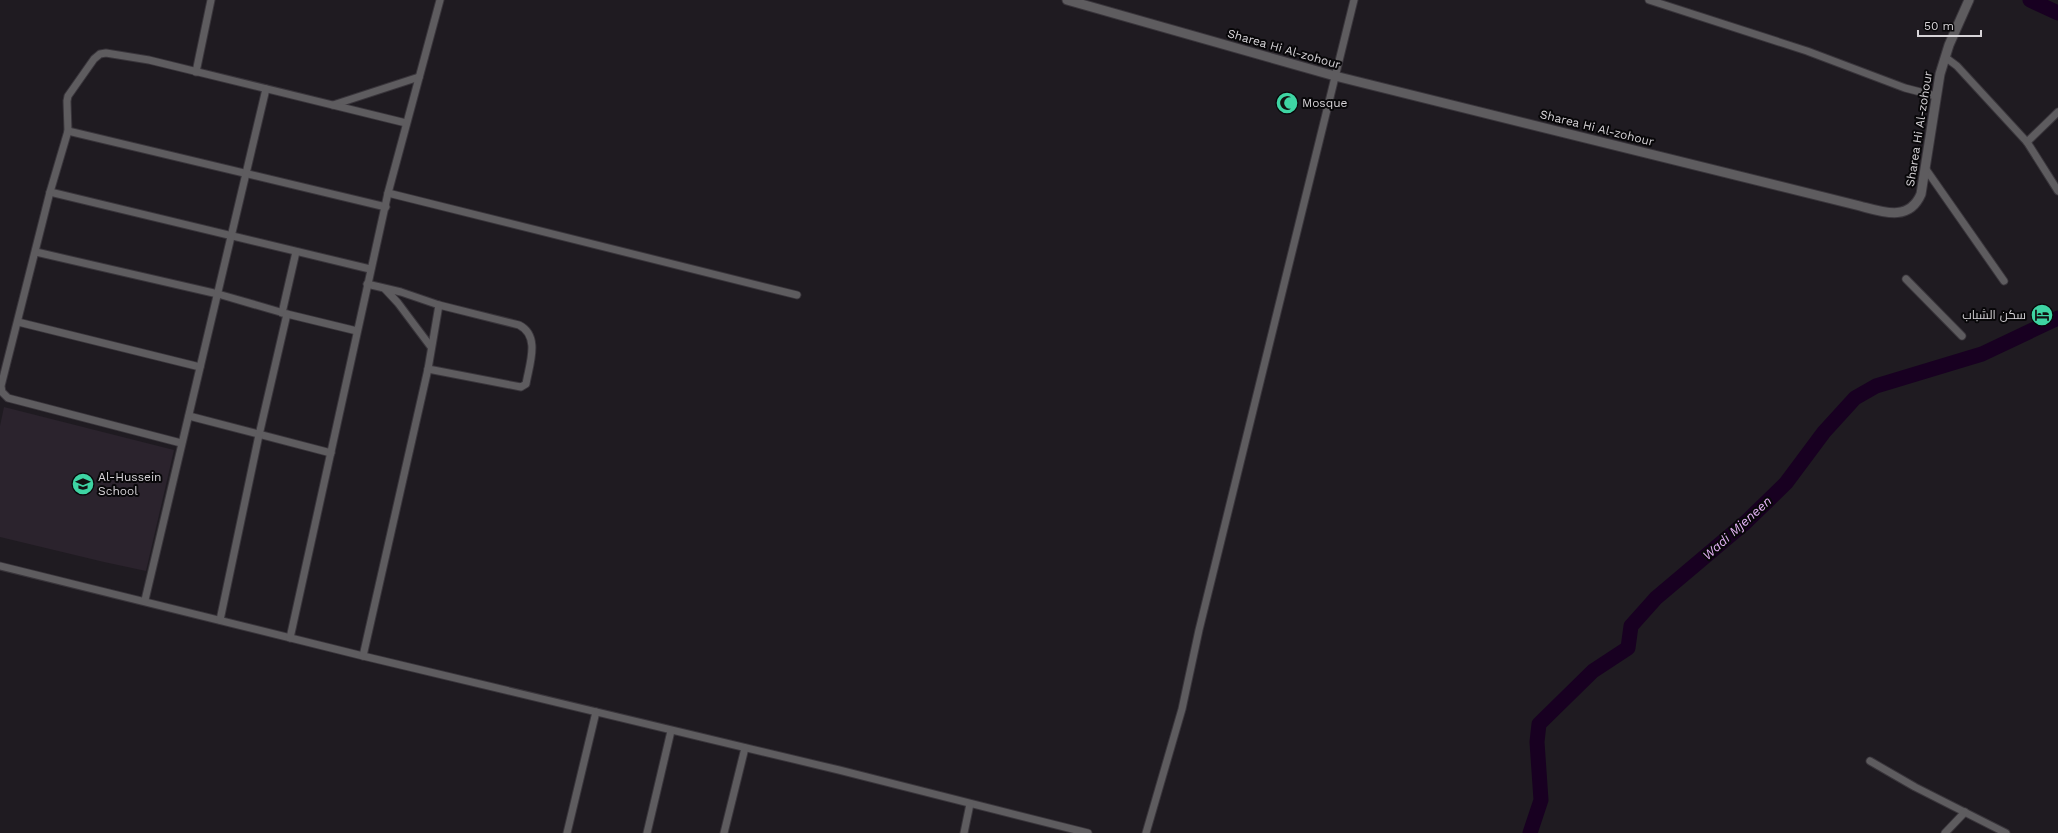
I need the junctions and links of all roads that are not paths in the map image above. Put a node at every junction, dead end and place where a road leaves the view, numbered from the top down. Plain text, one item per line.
1 (211, 0) edge
2 (440, 0) edge
3 (1067, 0) edge
4 (1354, 0) edge
5 (1649, 0) edge
6 (1969, 0) edge
7 (1944, 57) junction
8 (196, 72) junction
9 (1335, 76) junction
10 (418, 77) junction
11 (266, 89) junction
12 (1936, 96) junction
13 (333, 105) junction
14 (2058, 112) edge
15 (406, 123) junction
16 (68, 131) junction
17 (2027, 142) junction
18 (1925, 168) junction
19 (246, 174) junction
20 (2058, 191) edge
21 (50, 192) junction
22 (388, 193) junction
23 (386, 207) junction
24 (231, 235) junction
25 (36, 252) junction
26 (296, 252) junction
27 (370, 269) junction
28 (1906, 280) dead end
29 (2004, 281) dead end
30 (367, 284) junction
31 (385, 289) junction
32 (218, 294) junction
33 (797, 295) dead end
34 (440, 305) junction
35 (285, 313) junction
36 (18, 322) junction
37 (357, 331) junction
38 (1962, 336) dead end
39 (431, 347) junction
40 (200, 367) junction
41 (428, 369) junction
42 (188, 416) junction
43 (259, 435) junction
44 (181, 443) junction
45 (331, 453) junction
46 (0, 566) edge
47 (145, 600) junction
48 (220, 620) junction
49 (290, 638) junction
50 (363, 656) junction
51 (596, 712) junction
52 (671, 731) junction
53 (745, 748) junction
54 (1870, 760) dead end
55 (970, 804) junction
56 (1965, 812) junction
57 (567, 833) edge
58 (647, 833) edge
59 (724, 833) edge
60 (964, 833) edge
61 (1088, 833) edge
62 (1146, 833) edge
63 (1945, 833) edge
64 (2006, 833) edge

1 - 8 street
2 - 10 street
3 - 9 street, Sharea Hi Al-zohour
4 - 9 street
5 - 12 street
6 - 7 street, Sharea Hi Al-zohour
7 - 12 street, Sharea Hi Al-zohour
7 - 17 street
8 - 11 street
8 - 16 street
9 - 18 street, Sharea Hi Al-zohour
9 - 62 street
10 - 13 street
10 - 15 street
11 - 13 street
11 - 19 street
12 - 18 street, Sharea Hi Al-zohour
13 - 15 street
14 - 17 street
15 - 22 street
16 - 19 street
16 - 21 street
17 - 20 street
18 - 29 street
19 - 23 street
19 - 24 street
21 - 24 street
21 - 25 street
22 - 23 street
22 - 33 street
23 - 27 street
24 - 26 street
24 - 32 street
25 - 32 street
25 - 36 street
26 - 27 street
26 - 35 street
27 - 30 street
28 - 38 street
30 - 31 street
30 - 37 street
31 - 34 street
31 - 39 street
32 - 35 street
32 - 40 street
34 - 39 street
34 - 41 street
35 - 37 street
35 - 43 street
36 - 40 street
36 - 44 street
37 - 45 street
39 - 41 street
40 - 42 street
41 - 50 street
42 - 43 street
42 - 44 street
43 - 45 street
43 - 48 street
44 - 47 street
45 - 49 street
46 - 47 street
47 - 48 street
48 - 49 street
49 - 50 street
50 - 51 street
51 - 52 street
51 - 57 street
52 - 53 street
52 - 58 street
53 - 55 street
53 - 59 street
54 - 56 street
55 - 60 street
55 - 61 street
56 - 63 street
56 - 64 street

